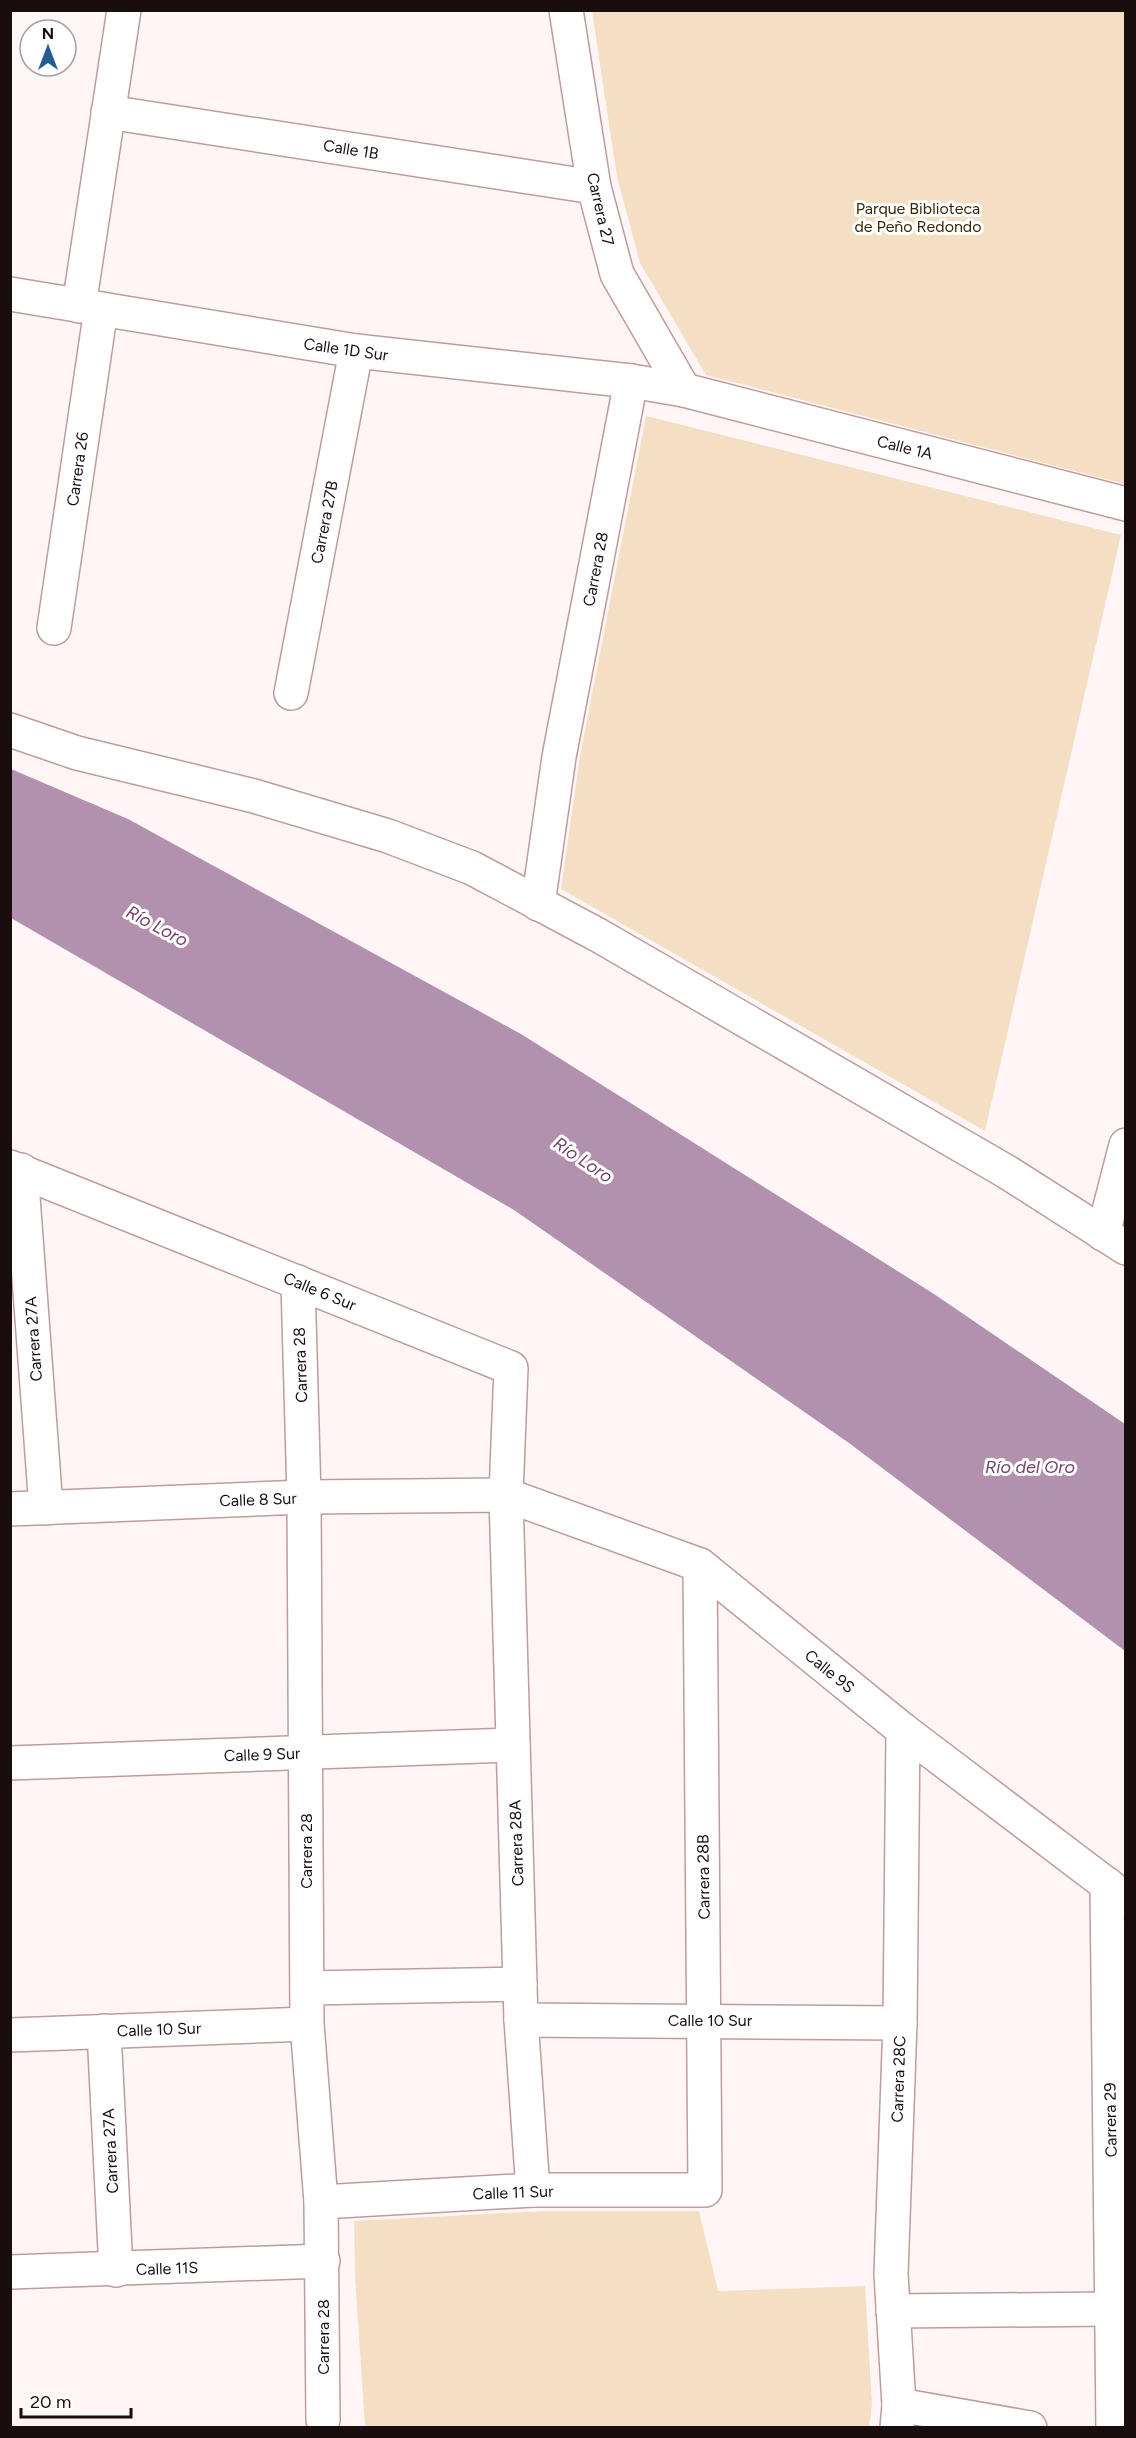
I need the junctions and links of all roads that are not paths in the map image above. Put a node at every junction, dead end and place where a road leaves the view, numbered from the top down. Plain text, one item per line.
1 (124, 10) edge
2 (563, 11) edge
3 (108, 112) junction
4 (594, 187) junction
5 (10, 294) edge
6 (90, 308) junction
7 (356, 351) junction
8 (632, 381) junction
9 (684, 390) junction
10 (1125, 504) edge
11 (54, 628) dead end
12 (291, 693) dead end
13 (10, 730) edge
14 (538, 904) junction
15 (1125, 1145) edge
16 (16, 1169) edge
17 (1114, 1241) edge
18 (298, 1282) junction
19 (506, 1495) junction
20 (304, 1497) junction
21 (46, 1508) junction
22 (10, 1509) edge
23 (700, 1565) junction
24 (903, 1730) junction
25 (513, 1745) junction
26 (305, 1753) junction
27 (10, 1763) edge
28 (1116, 1892) edge
29 (520, 1984) junction
30 (307, 1988) junction
31 (521, 2020) junction
32 (705, 2020) junction
33 (900, 2023) junction
34 (307, 2024) junction
35 (104, 2031) junction
36 (10, 2035) edge
37 (532, 2190) junction
38 (705, 2190) joint
39 (321, 2202) junction
40 (323, 2262) junction
41 (116, 2270) junction
42 (10, 2272) edge
43 (1113, 2309) junction
44 (893, 2311) junction
45 (898, 2416) edge
46 (323, 2420) dead end
47 (1030, 2427) edge
48 (1113, 2427) edge

1 - 3 street, Carrera 26
2 - 4 street, Carrera 27
3 - 4 street, Calle 1B
3 - 6 street, Carrera 26
4 - 9 street, Carrera 27
5 - 6 street, Calle 1D Sur
6 - 7 street, Calle 1D Sur
6 - 11 street, Carrera 26
7 - 8 street, Calle 1D Sur
7 - 12 street, Carrera 27B
8 - 9 street, Calle 1D Sur
8 - 14 street, Carrera 28
9 - 10 street, Calle 1A
13 - 14 street
14 - 17 street
15 - 17 street
16 - 18 street, Calle 6 Sur
16 - 21 street, Carrera 27A
18 - 19 street, Calle 6 Sur
18 - 20 street, Carrera 28
19 - 20 street, Calle 8 Sur
19 - 23 street, Calle 9S
19 - 25 street, Carrera 28A
20 - 21 street, Calle 8 Sur
20 - 26 street, Carrera 28
21 - 22 street, Calle 8 Sur
23 - 24 street, Calle 9S
23 - 32 street, Carrera 28B
24 - 28 street, Calle 9S
24 - 33 street, Carrera 28C
25 - 26 street, Calle 9 Sur
25 - 29 street, Carrera 28A
26 - 27 street, Calle 9 Sur
26 - 30 street, Carrera 28
28 - 43 street, Carrera 29
29 - 30 street
29 - 31 street, Carrera 28A
30 - 34 street, Carrera 28
31 - 32 street, Calle 10 Sur
31 - 37 street, Carrera 28A
32 - 33 street, Calle 10 Sur
32 - 38 street, Carrera 28B
33 - 44 street, Carrera 28C
34 - 35 street, Calle 10 Sur
34 - 39 street, Carrera 28
35 - 36 street, Calle 10 Sur
35 - 41 street, Carrera 27A
37 - 38 street, Calle 11 Sur
37 - 39 street, Calle 11 Sur
39 - 40 street, Carrera 28
40 - 41 street, Calle 11S
40 - 46 street, Carrera 28
41 - 42 street, Calle 11S
43 - 44 street
43 - 48 street, Carrera 29
44 - 45 street, Carrera 28C
45 - 47 street

